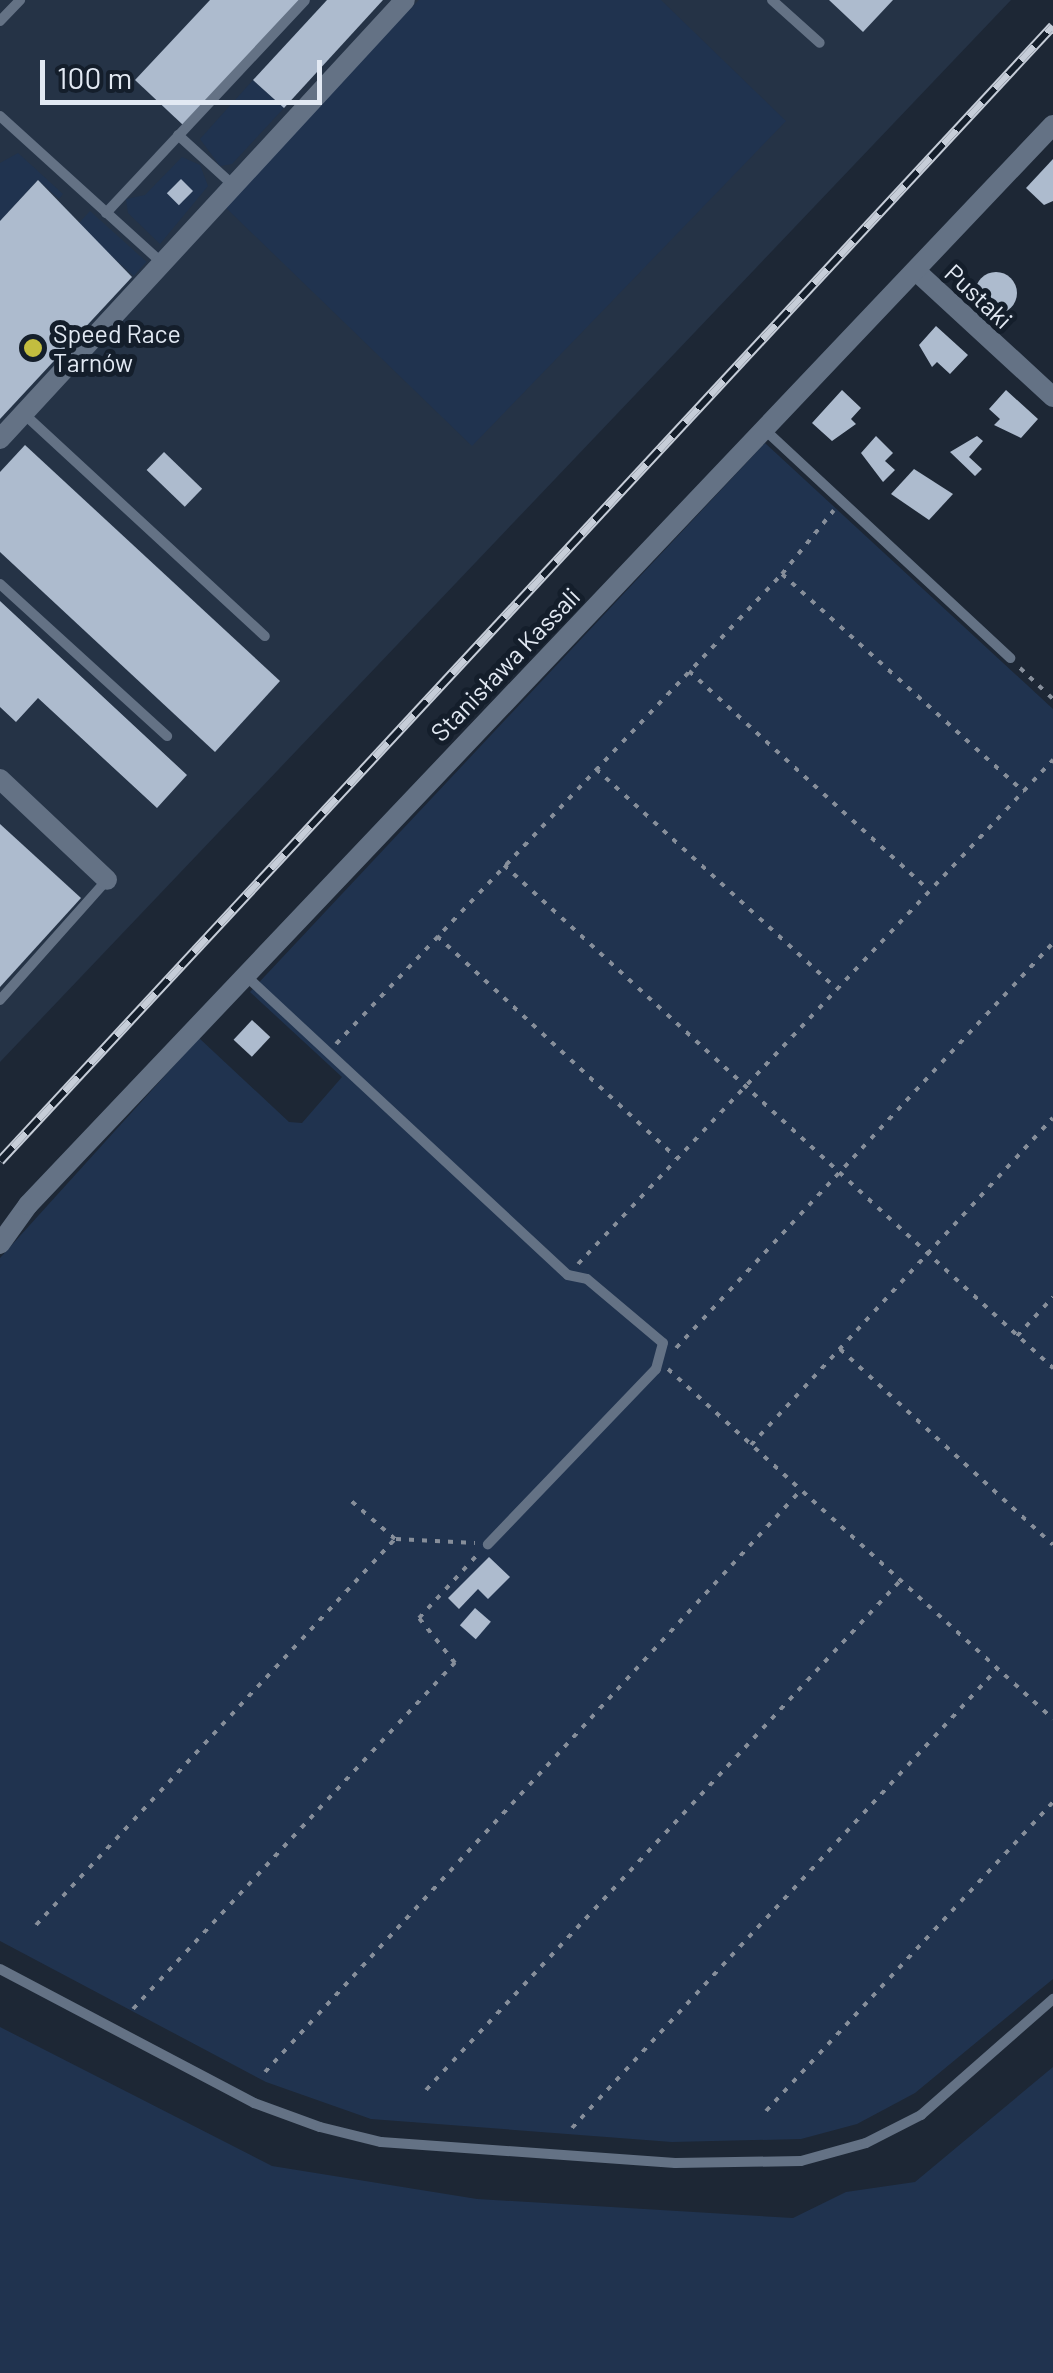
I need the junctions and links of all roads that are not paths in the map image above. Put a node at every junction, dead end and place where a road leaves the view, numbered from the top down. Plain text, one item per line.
1 (20, 0) edge
2 (305, 0) edge
3 (405, 0) edge
4 (772, 0) edge
5 (0, 21) edge
6 (820, 43) dead end
7 (0, 116) edge
8 (1053, 124) edge
9 (178, 135) junction
10 (233, 185) junction
11 (106, 212) junction
12 (161, 262) junction
13 (916, 272) junction
14 (1053, 397) edge
15 (24, 414) junction
16 (765, 430) junction
17 (0, 439) edge
18 (0, 584) edge
19 (264, 636) dead end
20 (1010, 658) road end
21 (167, 736) dead end
22 (0, 778) edge
23 (106, 880) joint
24 (245, 975) junction
25 (0, 1000) edge
26 (0, 1244) edge
27 (486, 1546) road end
28 (0, 1969) edge
29 (1053, 1998) edge

1 - 5 lane
2 - 9 lane
3 - 10 street
4 - 6 lane
7 - 11 lane
8 - 13 street, Stanisława Kassali
9 - 10 lane
9 - 11 lane
10 - 12 street
11 - 12 lane
12 - 15 street
13 - 14 street, Pustaki
13 - 16 street, Stanisława Kassali
15 - 17 street
15 - 19 lane
16 - 20 lane
16 - 24 street, Stanisława Kassali
18 - 21 lane
22 - 23 street
23 - 25 lane
24 - 26 street, Stanisława Kassali
24 - 27 lane
28 - 29 lane

